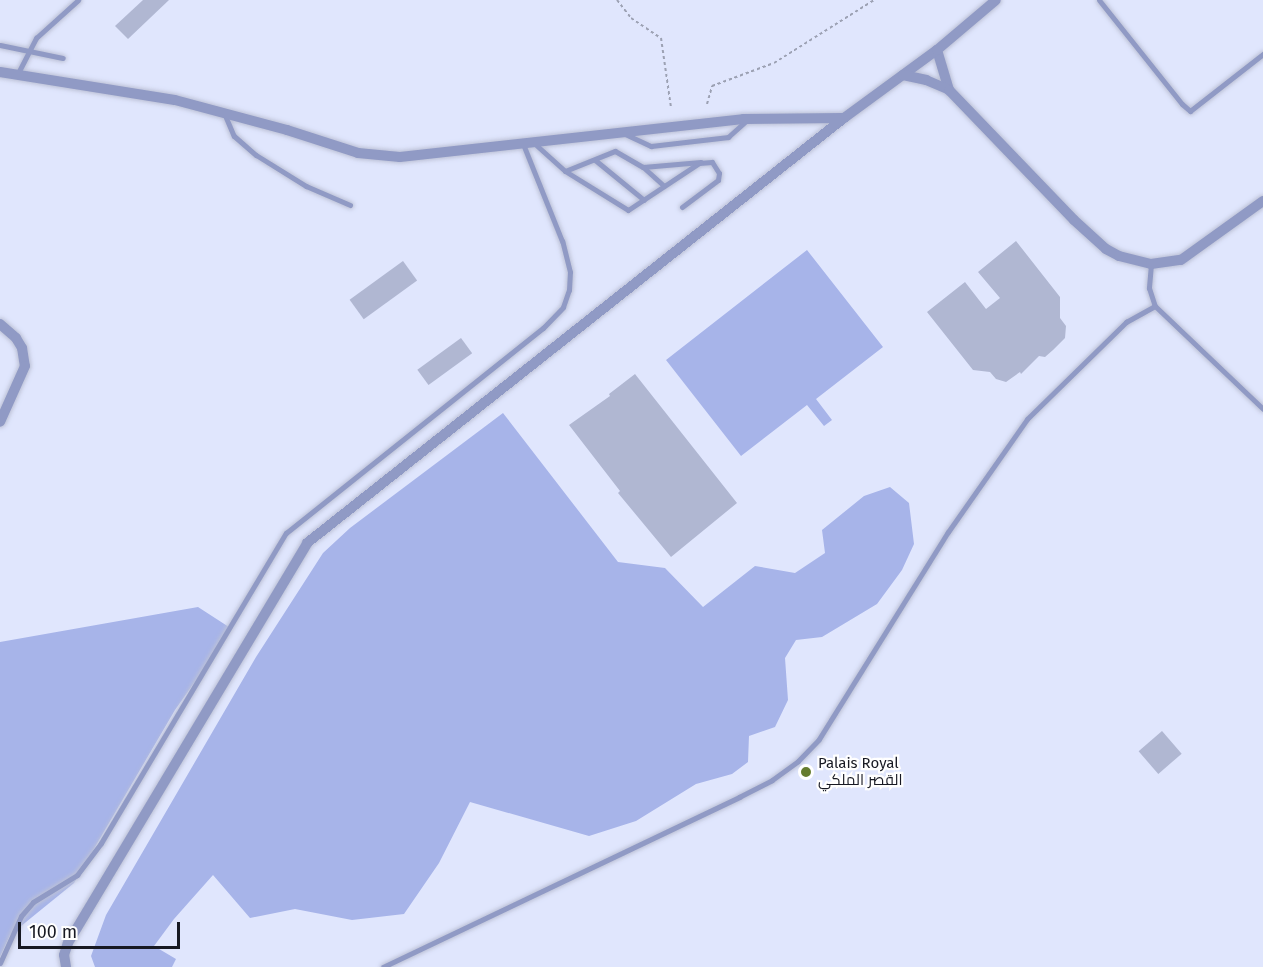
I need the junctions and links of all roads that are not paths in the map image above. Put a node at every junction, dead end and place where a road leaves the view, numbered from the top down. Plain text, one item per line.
1 (78, 0) edge
2 (996, 0) edge
3 (1099, 0) edge
4 (0, 45) edge
5 (937, 50) junction
6 (30, 51) junction
7 (1263, 54) edge
8 (63, 57) dead end
9 (0, 72) edge
10 (17, 75) junction
11 (903, 75) junction
12 (949, 90) junction
13 (223, 112) junction
14 (844, 118) junction
15 (748, 119) junction
16 (623, 132) junction
17 (523, 144) junction
18 (535, 144) junction
19 (595, 160) junction
20 (703, 162) junction
21 (643, 167) junction
22 (565, 171) junction
23 (664, 186) junction
24 (644, 200) junction
25 (1263, 201) edge
26 (350, 205) dead end
27 (682, 207) dead end
28 (1151, 264) junction
29 (1155, 306) junction
30 (0, 324) edge
31 (1263, 409) edge
32 (0, 422) edge
33 (0, 963) edge
34 (66, 967) edge
35 (383, 967) edge

1 - 6 lane
2 - 5 street
3 - 7 lane
4 - 6 lane
5 - 11 street
5 - 12 street
6 - 8 lane
6 - 10 lane
9 - 10 street
10 - 13 street
11 - 12 street
11 - 14 street
12 - 28 street
13 - 17 street
13 - 26 lane
14 - 15 street
14 - 34 street
15 - 16 street
15 - 16 lane
16 - 18 street
17 - 18 street
17 - 33 lane
18 - 22 lane
19 - 21 lane
19 - 22 lane
19 - 24 lane
20 - 21 lane
20 - 23 lane
20 - 27 lane
21 - 23 lane
22 - 24 lane
23 - 24 lane
25 - 28 street
28 - 29 lane
29 - 31 lane
29 - 35 lane
30 - 32 street

